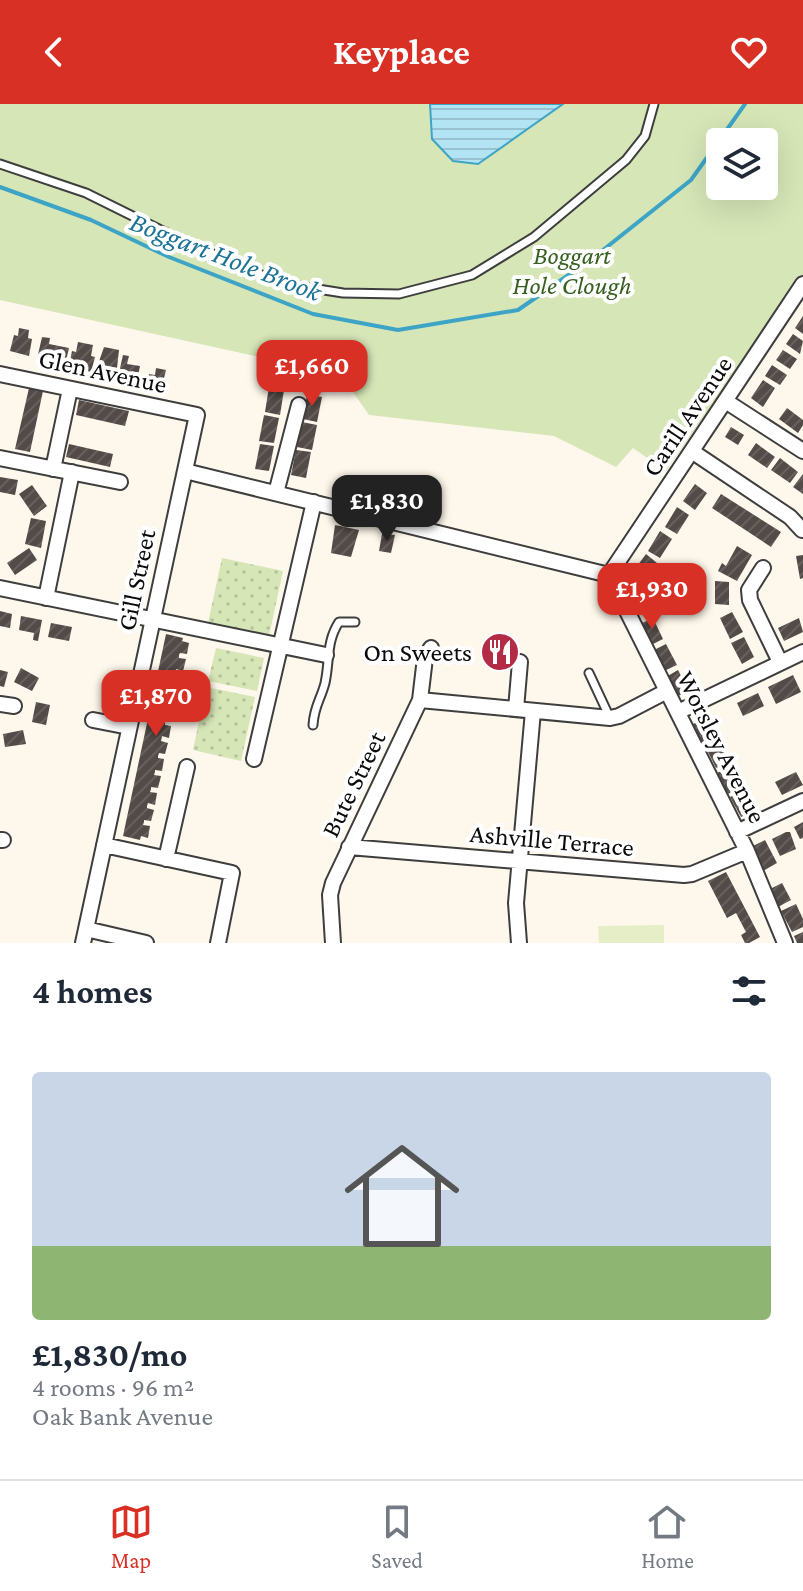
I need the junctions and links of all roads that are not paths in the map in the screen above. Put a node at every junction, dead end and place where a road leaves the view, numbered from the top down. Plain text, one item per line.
1 (654, 104) edge
2 (0, 164) edge
3 (803, 284) edge
4 (0, 374) edge
5 (70, 389) junction
6 (727, 402) junction
7 (299, 405) dead end
8 (197, 415) joint
9 (803, 451) edge
10 (693, 452) junction
11 (0, 458) edge
12 (53, 469) junction
13 (185, 471) junction
14 (72, 472) junction
15 (120, 482) dead end
16 (276, 493) junction
17 (314, 502) junction
18 (802, 530) edge
19 (763, 568) dead end
20 (609, 575) junction
21 (0, 588) edge
22 (46, 598) junction
23 (152, 619) junction
24 (355, 622) dead end
25 (279, 645) junction
26 (431, 648) dead end
27 (803, 652) edge
28 (326, 655) junction
29 (520, 662) dead end
30 (780, 662) junction
31 (589, 673) dead end
32 (667, 691) junction
33 (420, 700) junction
34 (516, 709) junction
35 (533, 711) junction
36 (678, 712) junction
37 (610, 718) junction
38 (93, 720) dead end
39 (313, 725) dead end
40 (129, 727) junction
41 (254, 759) dead end
42 (187, 767) dead end
43 (803, 801) edge
44 (737, 832) junction
45 (104, 845) junction
46 (349, 847) junction
47 (747, 851) junction
48 (166, 859) junction
49 (519, 863) junction
50 (85, 936) edge
51 (137, 942) edge
52 (218, 943) edge
53 (333, 943) edge
54 (519, 943) edge
55 (785, 943) edge

1 - 2 lane
3 - 6 street, Carill Avenue
4 - 5 street, Glen Avenue
5 - 8 street, Glen Avenue
5 - 12 street
6 - 9 street
6 - 10 street, Carill Avenue
7 - 16 street
8 - 13 street, Gill Street
10 - 18 street
10 - 20 street, Carill Avenue
11 - 12 street
12 - 14 street
13 - 16 street
13 - 23 street, Gill Street
14 - 15 street
14 - 22 street
16 - 17 street
17 - 20 street
17 - 25 street
19 - 30 street
20 - 32 street, Worsley Avenue
21 - 22 street
22 - 23 street
23 - 25 street
23 - 40 street, Gill Street
24 - 28 lane
25 - 28 street
25 - 41 street
26 - 33 street, Bute Street
27 - 30 street
28 - 39 lane
29 - 34 street
30 - 36 street
31 - 37 lane
32 - 36 street, Worsley Avenue
32 - 37 street
33 - 34 street
33 - 46 street, Bute Street
34 - 35 street
35 - 37 street
35 - 49 street
36 - 44 street, Worsley Avenue
38 - 40 street
40 - 45 street, Gill Street
42 - 48 street
43 - 44 street
44 - 47 street, Worsley Avenue
45 - 48 street
45 - 50 street, Gill Street
46 - 49 street, Ashville Terrace
46 - 53 street, Bute Street
47 - 49 street, Ashville Terrace
47 - 55 street, Worsley Avenue
48 - 52 street
49 - 54 street
50 - 51 street

